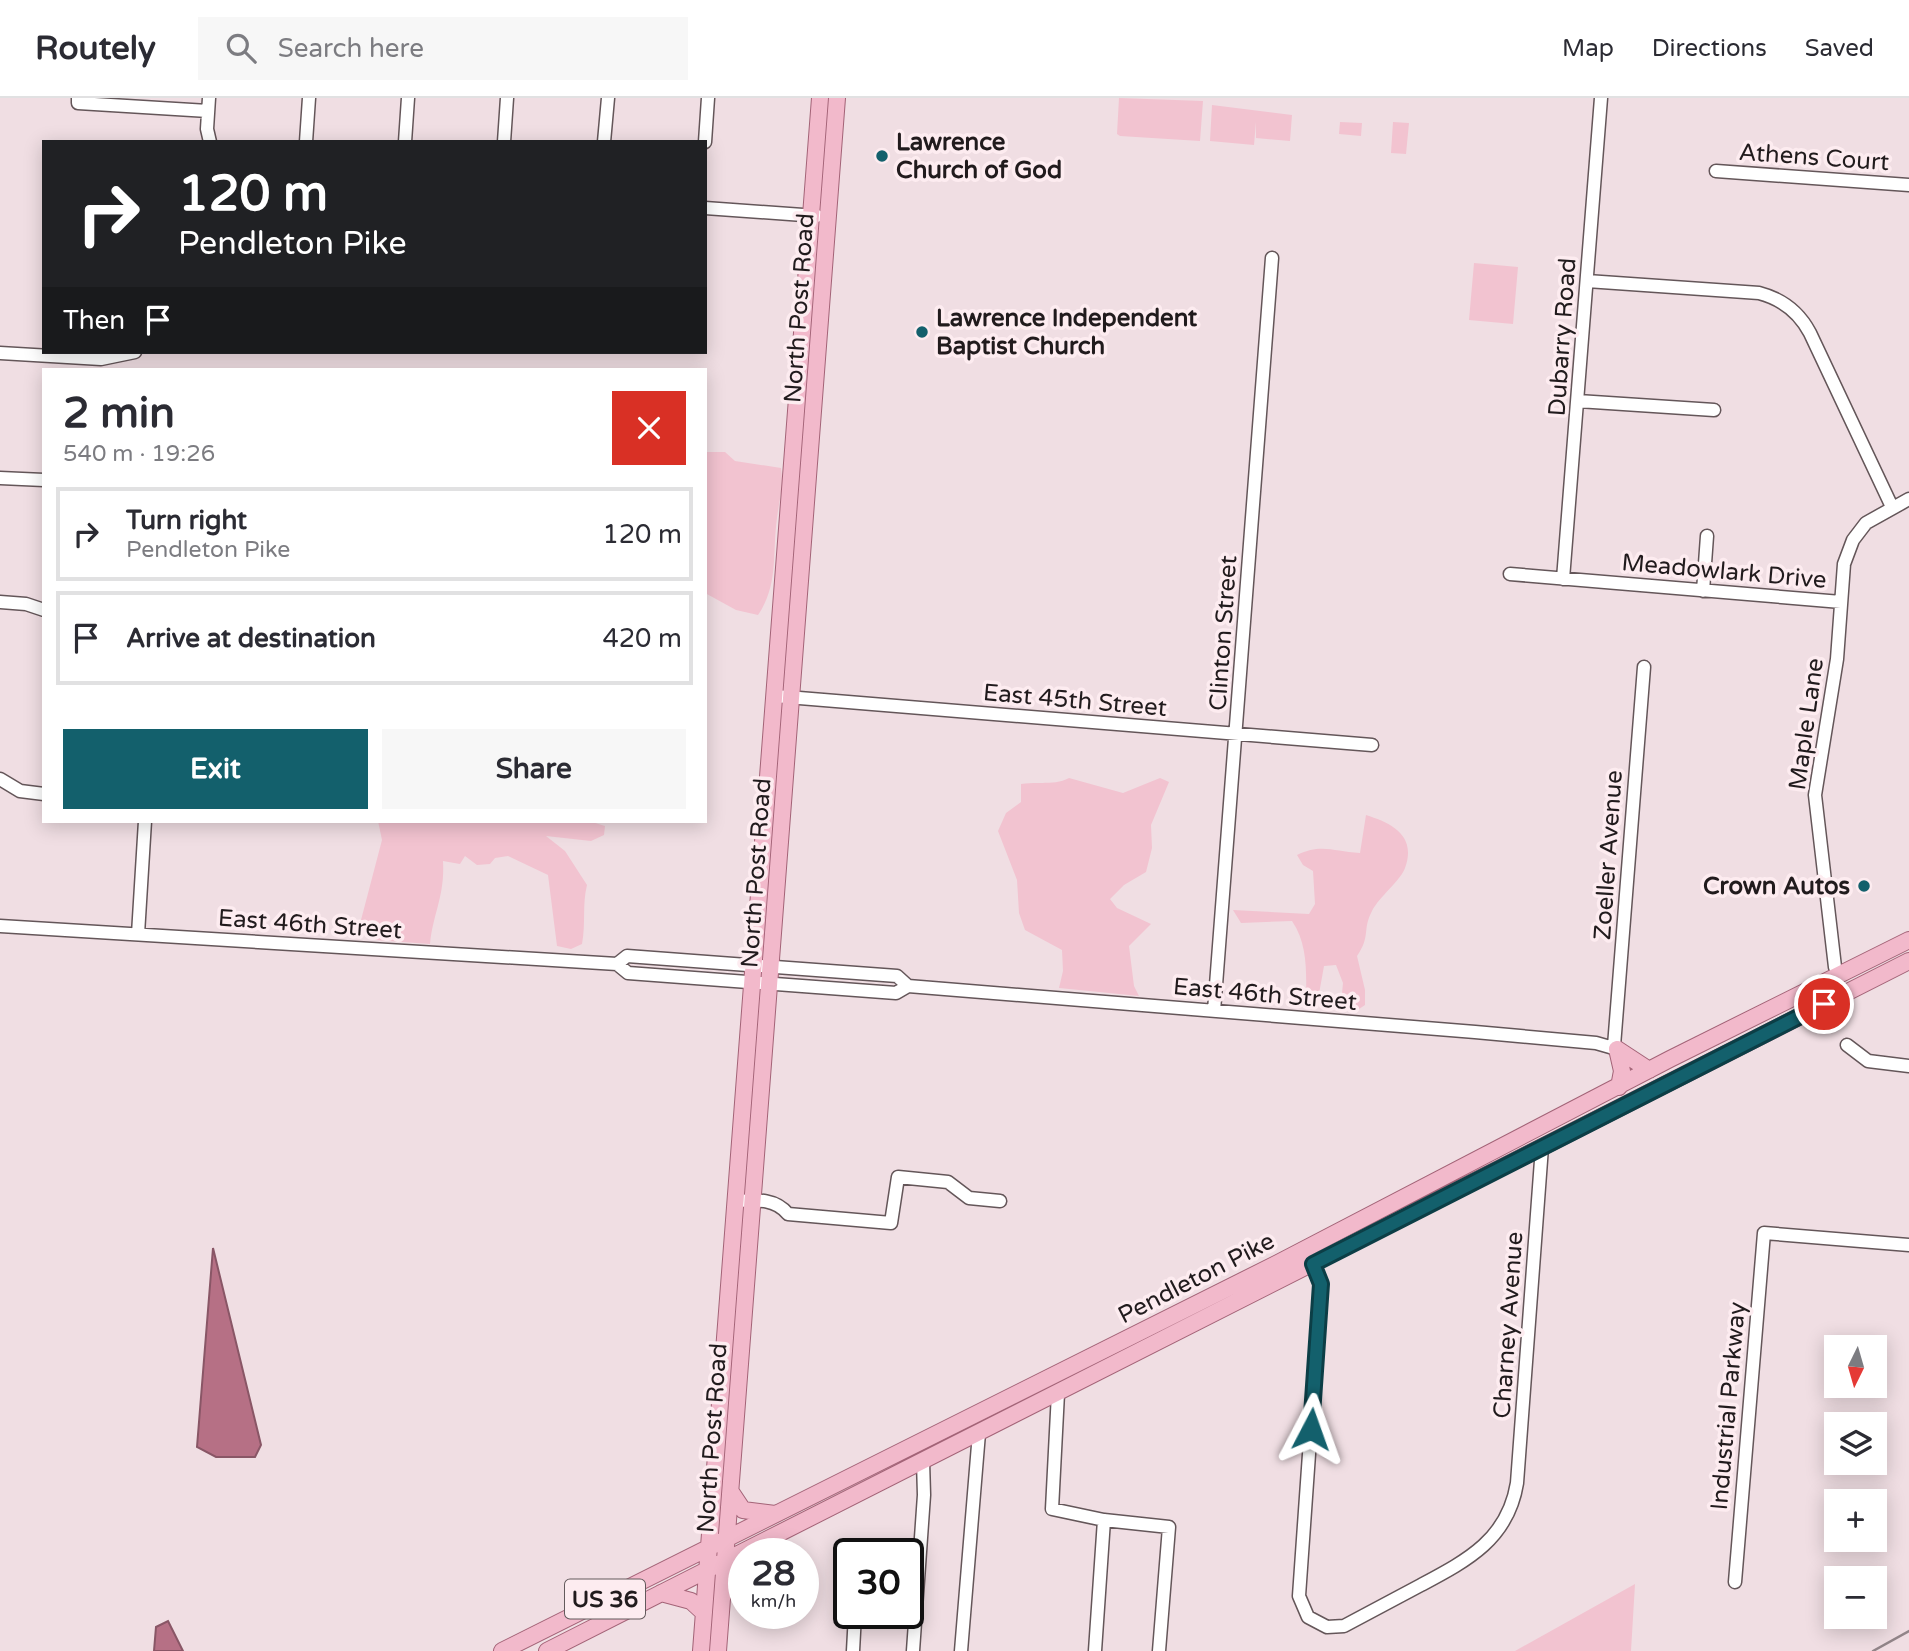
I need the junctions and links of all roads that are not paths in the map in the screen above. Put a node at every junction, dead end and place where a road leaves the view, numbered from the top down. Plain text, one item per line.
1 (78, 98) edge
2 (309, 98) edge
3 (408, 98) edge
4 (507, 98) edge
5 (608, 98) edge
6 (708, 98) edge
7 (820, 98) edge
8 (837, 98) edge
9 (1601, 98) edge
10 (209, 105) edge
11 (209, 140) edge
12 (306, 140) edge
13 (405, 140) edge
14 (504, 140) edge
15 (604, 140) edge
16 (705, 140) edge
17 (1716, 171) dead end
18 (1909, 185) edge
19 (707, 208) edge
20 (810, 216) junction
21 (828, 217) junction
22 (1272, 258) dead end
23 (1587, 281) junction
24 (0, 352) edge
25 (125, 354) edge
26 (1578, 401) junction
27 (1714, 410) dead end
28 (0, 478) edge
29 (42, 480) edge
30 (1909, 499) edge
31 (1892, 506) junction
32 (1707, 536) dead end
33 (1510, 574) dead end
34 (1563, 579) junction
35 (1703, 591) junction
36 (0, 602) edge
37 (1841, 602) junction
38 (42, 609) edge
39 (1644, 667) dead end
40 (775, 696) junction
41 (792, 698) junction
42 (1237, 735) junction
43 (1372, 745) dead end
44 (0, 779) edge
45 (42, 793) edge
46 (145, 823) edge
47 (0, 926) edge
48 (138, 934) junction
49 (1909, 940) edge
50 (1909, 961) edge
51 (617, 964) junction
52 (755, 965) junction
53 (772, 966) junction
54 (1839, 975) junction
55 (754, 982) junction
56 (771, 983) junction
57 (908, 986) junction
58 (1214, 1011) junction
59 (1847, 1045) dead end
60 (1616, 1047) junction
61 (1909, 1066) edge
62 (1649, 1070) junction
63 (1619, 1087) junction
64 (1542, 1147) junction
65 (754, 1200) junction
66 (737, 1201) junction
67 (1000, 1201) dead end
68 (1909, 1245) edge
69 (1304, 1248) junction
70 (1313, 1264) junction
71 (1058, 1393) junction
72 (979, 1433) junction
73 (923, 1461) junction
74 (731, 1492) junction
75 (777, 1514) junction
76 (1104, 1520) junction
77 (727, 1539) junction
78 (709, 1548) junction
79 (726, 1563) junction
80 (707, 1572) junction
81 (1735, 1582) dead end
82 (661, 1593) junction
83 (704, 1613) junction
84 (854, 1629) edge
85 (502, 1651) edge
86 (547, 1651) edge
87 (701, 1651) edge
88 (718, 1651) edge
89 (853, 1651) edge
90 (913, 1651) edge
91 (961, 1651) edge
92 (1095, 1651) edge
93 (1159, 1651) edge

1 - 10 street
2 - 12 street
3 - 13 street
4 - 14 street
5 - 15 street
6 - 16 street
7 - 20 main road, North Post Road
8 - 21 main road, North Post Road
9 - 23 street, Dubarry Road
10 - 11 street
17 - 18 street, Athens Court
19 - 20 street
20 - 21 street
20 - 40 main road, North Post Road
21 - 41 main road, North Post Road
22 - 42 street, Clinton Street
23 - 26 street, Dubarry Road
23 - 31 street
24 - 25 street
26 - 27 street
26 - 34 street, Dubarry Road
28 - 29 street
30 - 31 street, Meadowlark Drive
31 - 37 street, Meadowlark Drive
32 - 35 street
33 - 34 street, Meadowlark Drive
34 - 35 street, Meadowlark Drive
35 - 37 street, Meadowlark Drive
36 - 38 street
37 - 54 street, Maple Lane
39 - 60 street, Zoeller Avenue
40 - 41 street, East 45th Street
40 - 52 main road, North Post Road
41 - 42 street, East 45th Street
41 - 53 main road, North Post Road
42 - 43 street, East 45th Street
42 - 58 street, Clinton Street
44 - 45 street
46 - 48 street
47 - 48 street, East 46th Street
48 - 51 street, East 46th Street
49 - 54 main road, Pendleton Pike / US 36
50 - 64 main road, Pendleton Pike / US 36
51 - 52 street, East 46th Street
51 - 55 street, East 46th Street
52 - 53 street, East 46th Street
52 - 55 main road, North Post Road
53 - 56 main road, North Post Road
53 - 57 street, East 46th Street
54 - 62 main road, Pendleton Pike / US 36
55 - 56 street, East 46th Street
55 - 66 main road, North Post Road
56 - 57 street, East 46th Street
56 - 65 main road, North Post Road
57 - 58 street, East 46th Street
58 - 60 street, East 46th Street
59 - 61 street
60 - 62 main road
60 - 63 main road
62 - 63 main road, Pendleton Pike / US 36
63 - 69 main road, Pendleton Pike / US 36
64 - 70 main road, Pendleton Pike / US 36
64 - 70 street, Charney Avenue
65 - 66 street
65 - 67 street
65 - 74 main road, North Post Road
66 - 78 main road, North Post Road
68 - 81 street, Industrial Parkway
69 - 70 street
69 - 75 main road, Pendleton Pike / US 36
70 - 71 main road, Pendleton Pike / US 36
71 - 72 main road, Pendleton Pike / US 36
71 - 76 street
72 - 73 main road, Pendleton Pike / US 36
72 - 91 street
73 - 79 main road, Pendleton Pike / US 36
73 - 90 street
74 - 75 main road
74 - 77 main road, North Post Road
75 - 77 main road, Pendleton Pike / US 36
76 - 92 street
76 - 93 street
77 - 78 main road, Pendleton Pike / US 36
77 - 79 main road, North Post Road
78 - 80 main road, North Post Road
78 - 85 main road, Pendleton Pike / US 36
79 - 80 main road, Pendleton Pike / US 36
79 - 88 main road, North Post Road
80 - 82 main road, Pendleton Pike / US 36
80 - 83 main road, North Post Road
82 - 83 main road
82 - 86 main road, Pendleton Pike / US 36
83 - 87 main road, North Post Road
84 - 89 street

